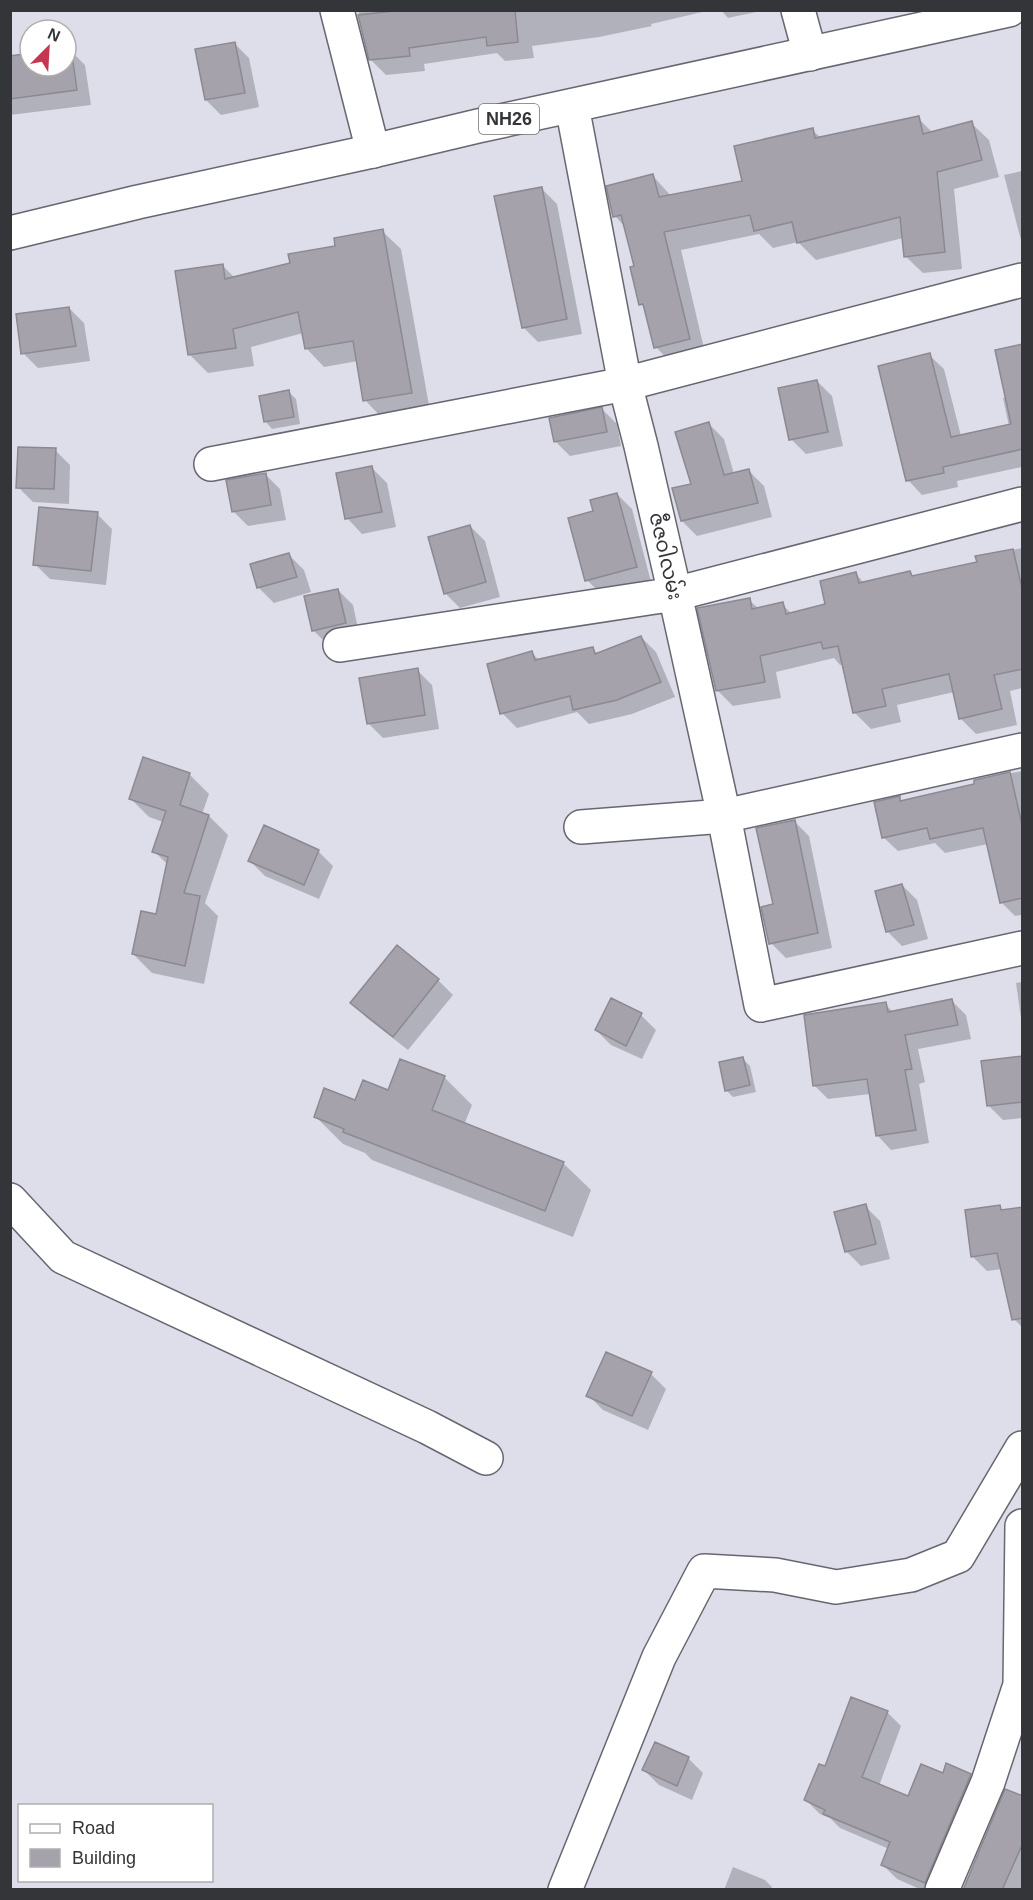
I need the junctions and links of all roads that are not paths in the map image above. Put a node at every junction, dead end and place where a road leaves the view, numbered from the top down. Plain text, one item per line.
1 (337, 10) edge
2 (798, 10) edge
3 (1009, 10) edge
4 (810, 54) junction
5 (572, 106) junction
6 (373, 151) junction
7 (10, 233) edge
8 (1023, 280) edge
9 (625, 384) junction
10 (211, 464) dead end
11 (1023, 504) edge
12 (675, 594) junction
13 (340, 645) dead end
14 (1023, 750) edge
15 (724, 816) junction
16 (581, 827) dead end
17 (1023, 948) edge
18 (10, 1200) edge
19 (1023, 1448) edge
20 (486, 1458) dead end
21 (1023, 1526) edge
22 (565, 1890) edge
23 (942, 1890) edge

1 - 6 main road
2 - 4 main road
3 - 4 main road, NH26
4 - 5 main road, NH26
5 - 6 main road, NH26
5 - 9 main road, ဇီဇဝါလမ်း
6 - 7 main road, NH26
8 - 9 main road
9 - 10 main road
9 - 12 main road, ဇီဇဝါလမ်း
11 - 12 main road
12 - 13 main road
12 - 15 main road, ဇီဇဝါလမ်း
14 - 15 main road
15 - 16 main road
15 - 17 main road, ဇီဇဝါလမ်း
18 - 20 main road
19 - 22 main road
21 - 23 main road

